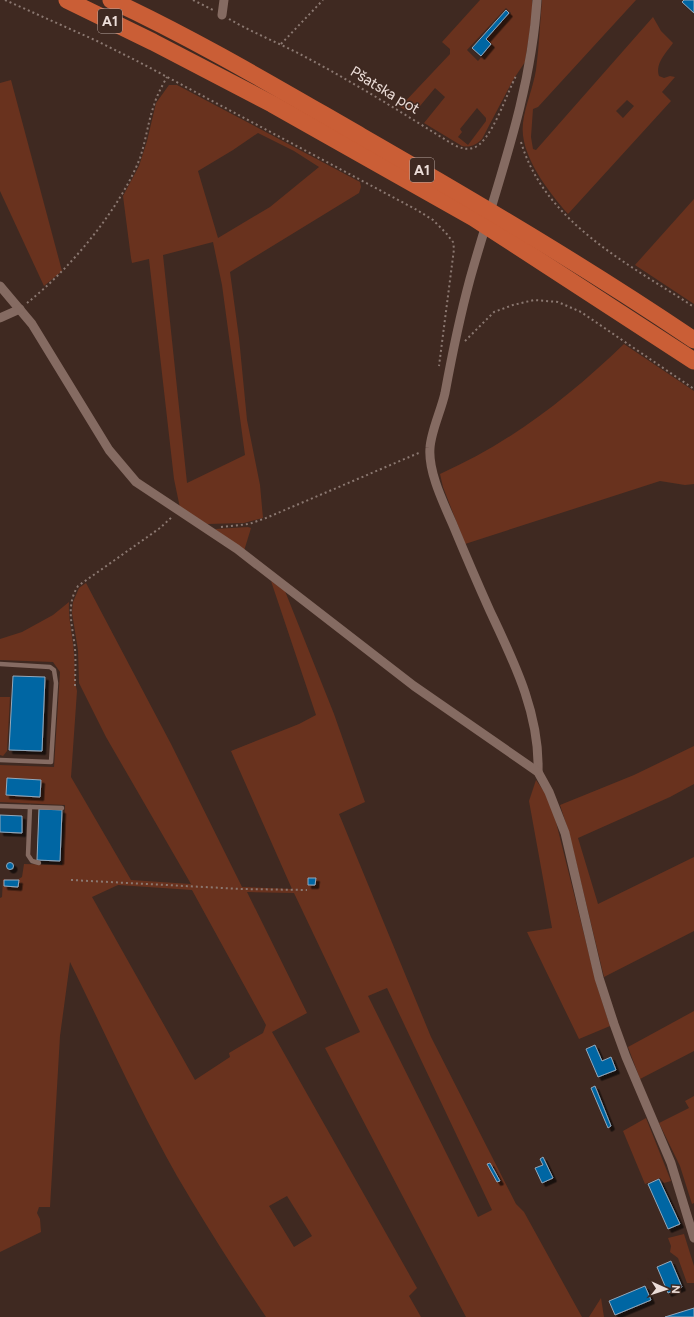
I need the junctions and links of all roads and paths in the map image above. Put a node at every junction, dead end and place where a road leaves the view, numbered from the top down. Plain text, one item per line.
1 (5, 0) edge
2 (68, 0) edge
3 (111, 0) edge
4 (193, 0) edge
5 (224, 0) edge
6 (323, 0) edge
7 (537, 0) edge
8 (222, 15) junction
9 (281, 44) junction
10 (531, 64) junction
11 (167, 77) junction
12 (515, 131) junction
13 (0, 286) edge
14 (694, 307) edge
15 (20, 309) junction
16 (0, 318) edge
17 (694, 340) edge
18 (452, 353) junction
19 (694, 361) edge
20 (439, 368) dead end
21 (694, 389) edge
22 (430, 449) junction
23 (178, 511) junction
24 (202, 525) junction
25 (0, 664) edge
26 (75, 686) dead end
27 (0, 760) edge
28 (538, 772) junction
29 (0, 806) edge
30 (30, 807) junction
31 (62, 808) dead end
32 (39, 863) dead end
33 (71, 880) dead end
34 (307, 890) dead end
35 (694, 1238) edge

1 - 11 path
2 - 19 highway, A1
3 - 17 highway, A1
4 - 8 path, Pšatska pot
5 - 8 street
6 - 9 path
7 - 10 street
8 - 9 path, Pšatska pot
9 - 10 path, Pšatska pot
10 - 12 street
11 - 15 path
11 - 20 path
12 - 14 path
12 - 18 street
13 - 15 street
15 - 16 street
15 - 23 street
18 - 21 path
18 - 22 street
22 - 24 path
22 - 28 street
23 - 24 street
23 - 26 path
24 - 28 street
25 - 27 lane
28 - 35 street
29 - 30 lane
30 - 31 lane
30 - 32 lane
33 - 34 path

